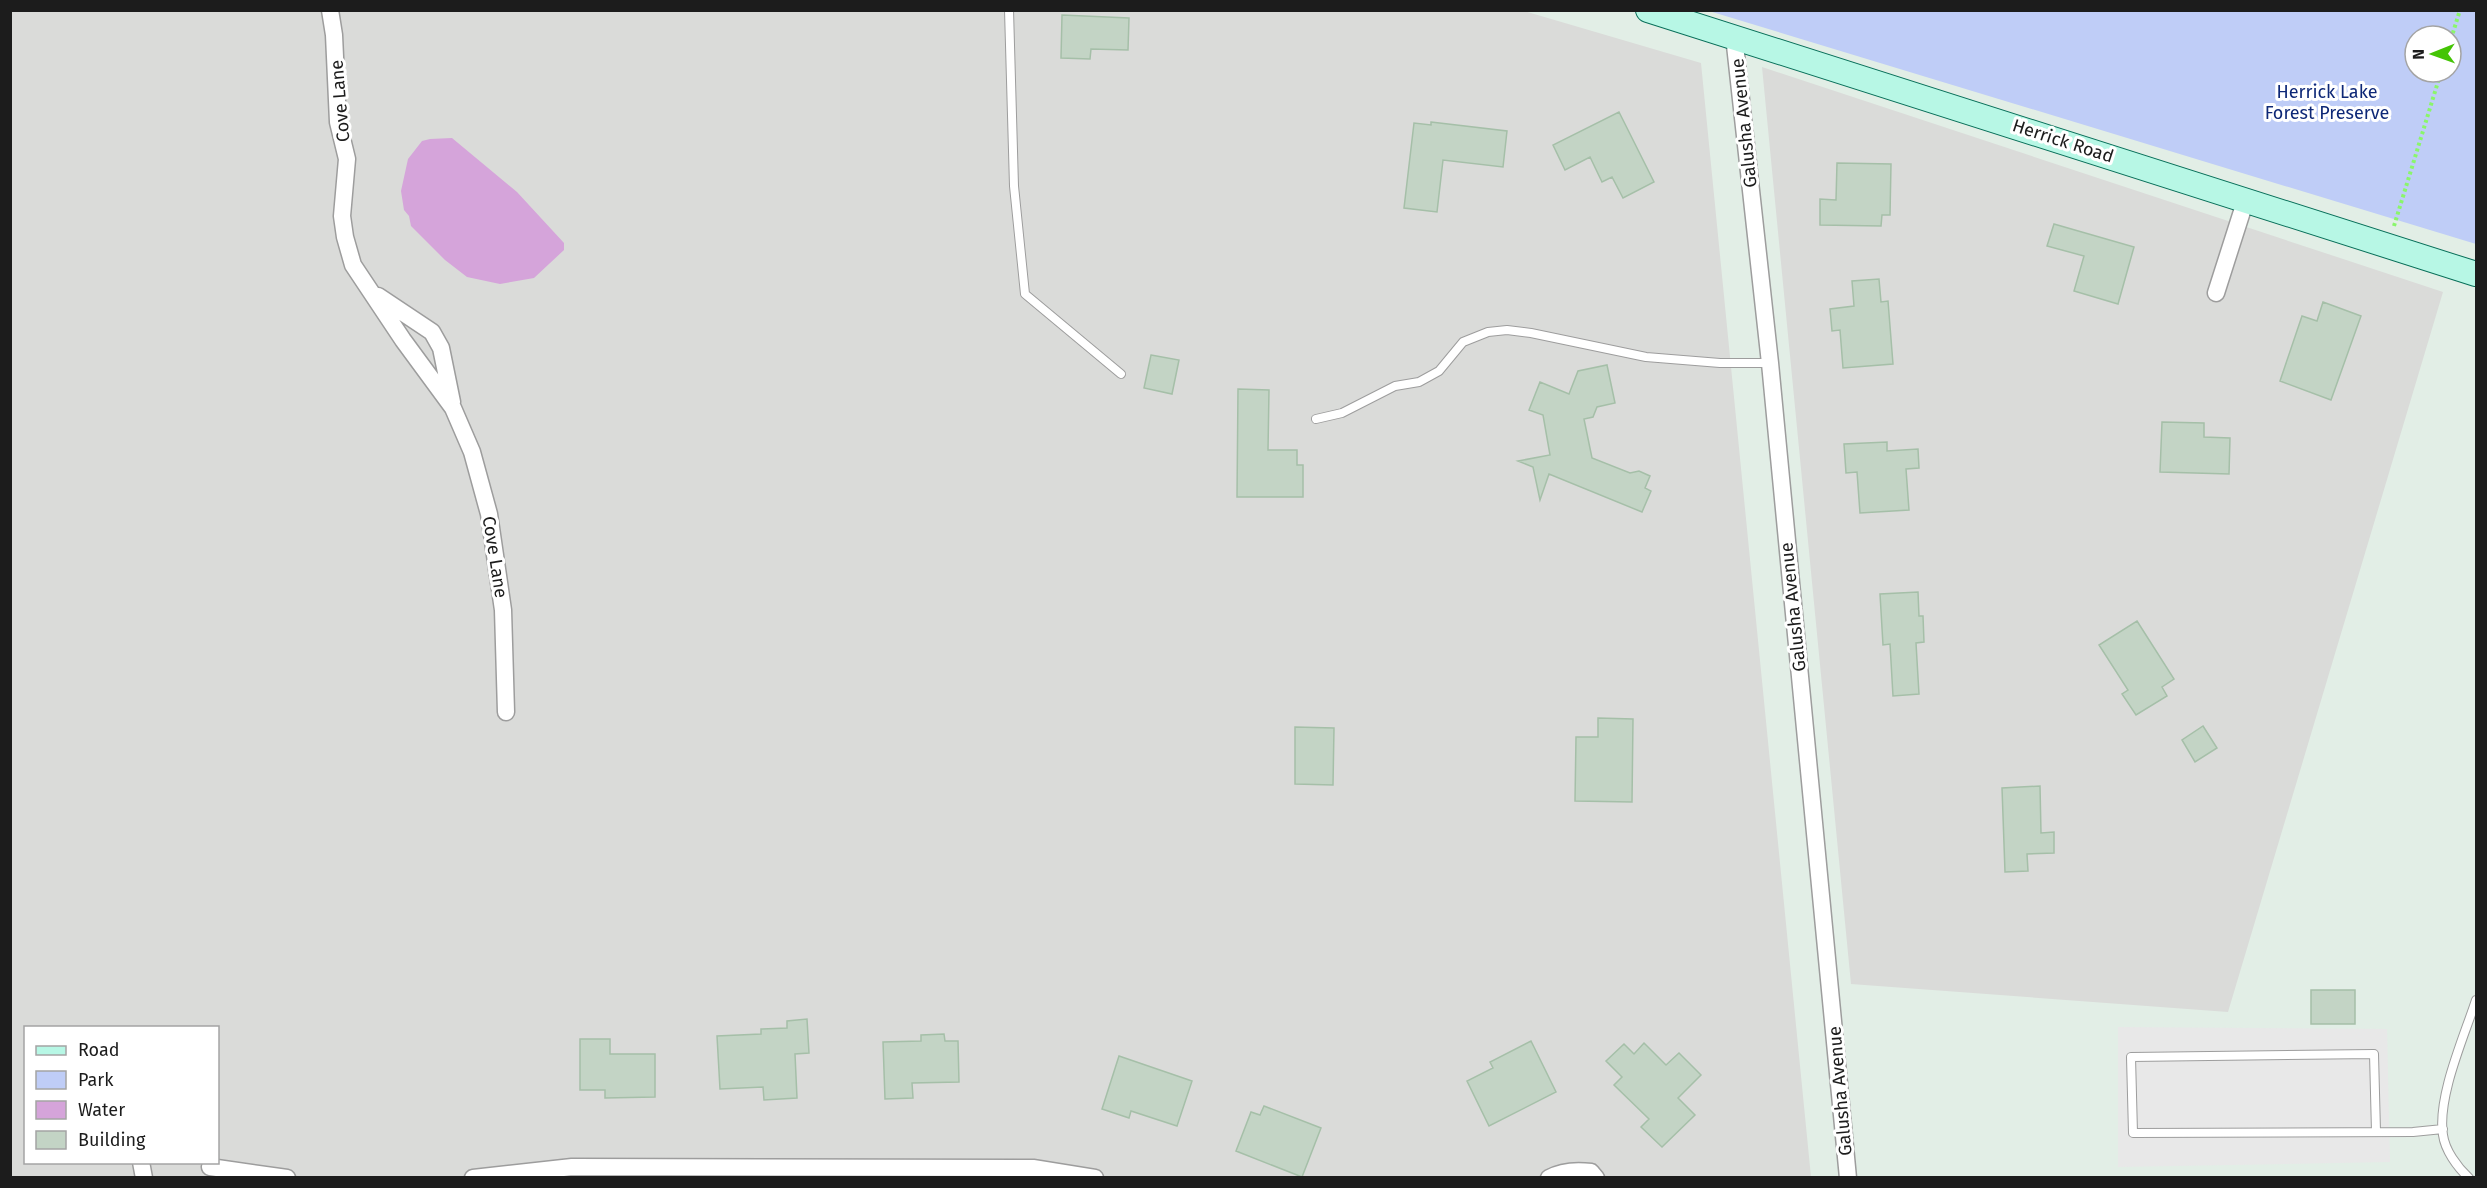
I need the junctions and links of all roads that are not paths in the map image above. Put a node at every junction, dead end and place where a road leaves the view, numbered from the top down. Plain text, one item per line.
1 (330, 10) edge
2 (1009, 10) edge
3 (1648, 10) edge
4 (1734, 36) junction
5 (2246, 199) junction
6 (2476, 274) edge
7 (372, 292) junction
8 (2216, 293) dead end
9 (1770, 363) junction
10 (1121, 374) dead end
11 (453, 408) junction
12 (1316, 419) dead end
13 (506, 712) dead end
14 (2476, 1000) edge
15 (2443, 1129) junction
16 (2376, 1132) junction
17 (209, 1169) edge
18 (287, 1178) edge
19 (472, 1178) edge
20 (1095, 1178) edge
21 (1549, 1178) edge
22 (1596, 1178) edge
23 (1848, 1178) edge
24 (2469, 1178) edge

1 - 7 street, Cove Lane
2 - 10 lane
3 - 4 street, Herrick Road
4 - 5 street, Herrick Road
4 - 9 street, Galusha Avenue
5 - 6 street, Herrick Road
5 - 8 street
7 - 11 street, Cove Lane
7 - 11 street, Cove Lane
9 - 12 lane
9 - 23 street, Galusha Avenue
11 - 13 street, Cove Lane
14 - 15 lane
15 - 16 lane
15 - 24 lane
16 - 16 lane
17 - 18 street
19 - 20 street
21 - 22 street

